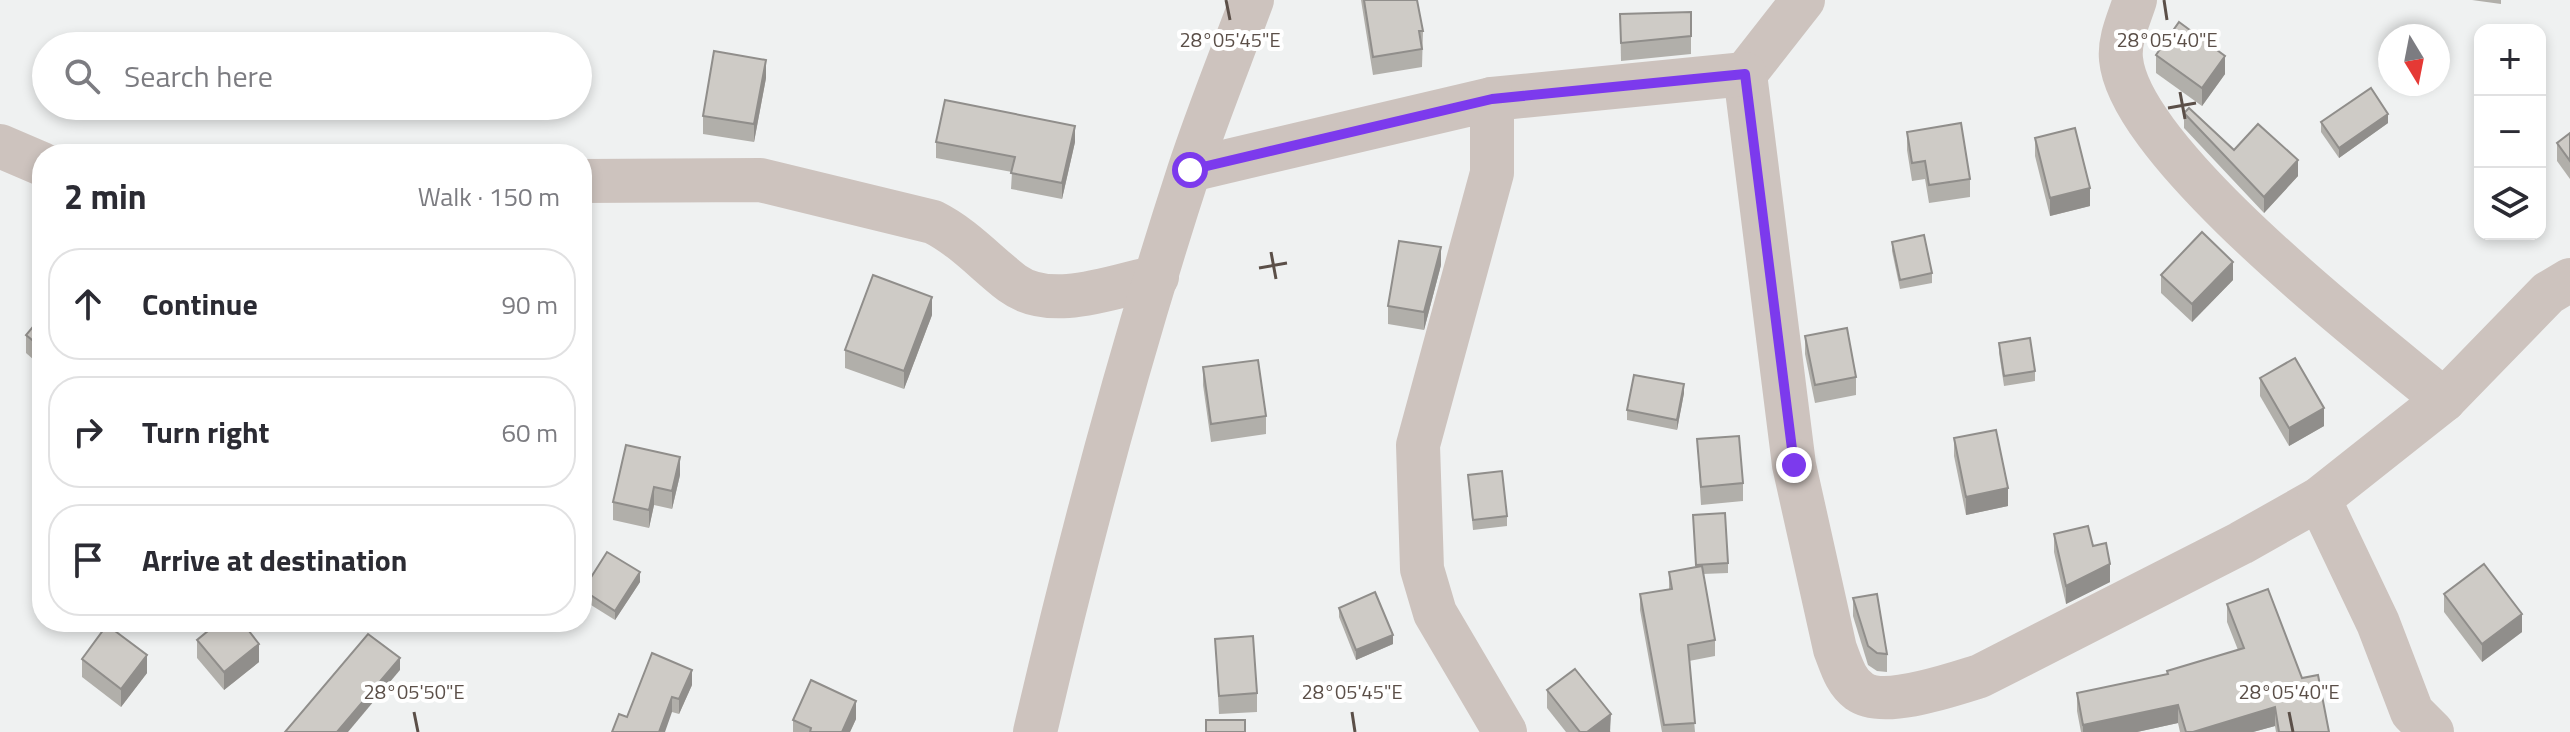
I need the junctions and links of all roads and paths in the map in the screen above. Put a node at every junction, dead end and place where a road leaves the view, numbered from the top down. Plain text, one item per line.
1 (1252, 0) edge
2 (1803, 0) edge
3 (2135, 0) edge
4 (1745, 74) junction
5 (1492, 99) junction
6 (1190, 170) junction
7 (592, 181) edge
8 (1157, 277) junction
9 (2570, 280) edge
10 (2444, 400) junction
11 (2319, 499) junction
12 (1035, 732) edge
13 (1505, 732) edge
14 (2432, 732) edge

1 - 6 street
2 - 4 street
3 - 10 street
4 - 5 street
4 - 11 street
5 - 6 street
5 - 13 street
6 - 8 street
7 - 8 street
8 - 12 street
9 - 10 street
10 - 11 street
11 - 14 street

